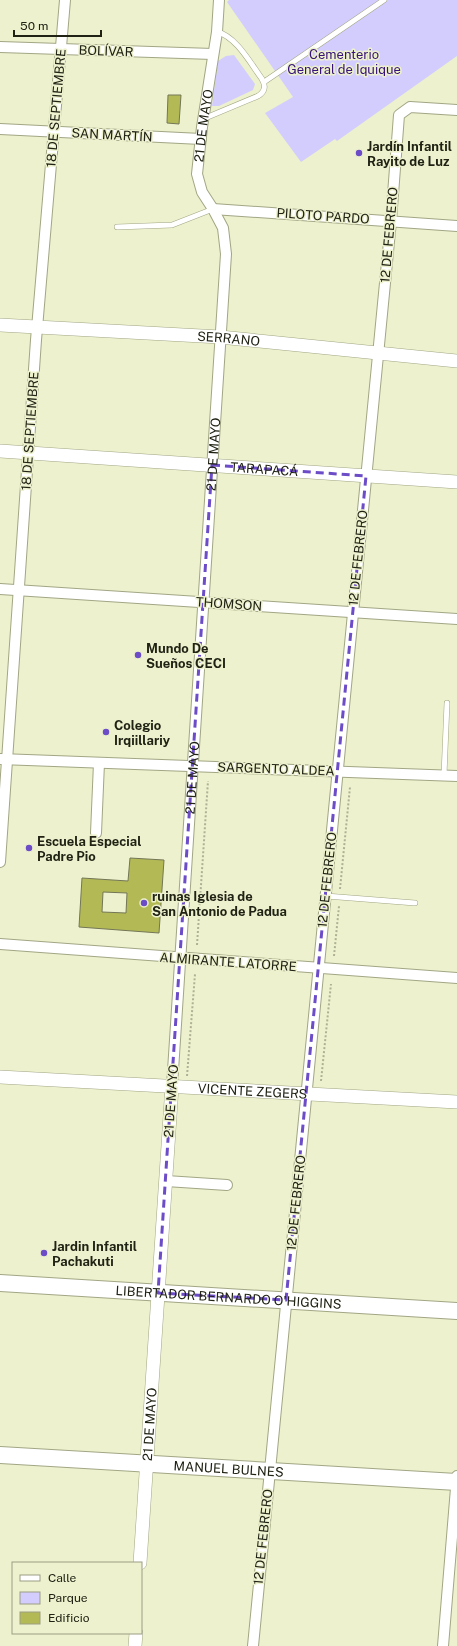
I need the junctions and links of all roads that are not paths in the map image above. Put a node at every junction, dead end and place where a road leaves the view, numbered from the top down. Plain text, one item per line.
1 (65, 0) edge
2 (219, 0) edge
3 (384, 0) edge
4 (217, 32) junction
5 (0, 46) edge
6 (61, 49) junction
7 (213, 54) junction
8 (264, 82) junction
9 (457, 110) edge
10 (204, 119) junction
11 (0, 129) edge
12 (53, 132) junction
13 (201, 139) junction
14 (214, 209) junction
15 (391, 221) junction
16 (457, 226) edge
17 (117, 227) dead end
18 (0, 325) edge
19 (37, 327) junction
20 (220, 338) junction
21 (378, 353) junction
22 (457, 361) edge
23 (0, 451) edge
24 (28, 454) junction
25 (212, 465) junction
26 (366, 476) junction
27 (457, 482) edge
28 (0, 589) edge
29 (19, 590) junction
30 (203, 602) junction
31 (353, 612) junction
32 (457, 619) edge
33 (447, 703) dead end
34 (4, 759) edge
35 (100, 763) junction
36 (193, 766) junction
37 (338, 772) junction
38 (444, 775) junction
39 (457, 776) edge
40 (96, 833) dead end
41 (0, 862) edge
42 (326, 896) junction
43 (415, 903) dead end
44 (0, 944) edge
45 (180, 958) junction
46 (319, 968) junction
47 (457, 978) edge
48 (0, 1077) edge
49 (172, 1086) junction
50 (306, 1094) junction
51 (457, 1102) edge
52 (166, 1181) junction
53 (227, 1185) dead end
54 (0, 1283) edge
55 (158, 1292) junction
56 (286, 1300) junction
57 (457, 1311) edge
58 (0, 1455) edge
59 (147, 1464) junction
60 (270, 1471) junction
61 (457, 1476) edge
62 (457, 1482) edge
63 (140, 1562) edge
64 (136, 1634) edge
65 (135, 1646) edge
66 (253, 1646) edge
67 (443, 1646) edge

1 - 6 street, 18 DE SEPTIEMBRE
2 - 4 street, 21 DE MAYO
3 - 8 lane
4 - 7 street, 21 DE MAYO
4 - 8 lane
5 - 6 street, BOLÍVAR
6 - 7 street, BOLÍVAR
6 - 12 street, 18 DE SEPTIEMBRE
7 - 10 street, 21 DE MAYO
8 - 10 lane
9 - 15 street, 12 DE FEBRERO
10 - 13 street, 21 DE MAYO
11 - 12 street, SAN MARTÍN
12 - 13 street, SAN MARTÍN
12 - 19 street, 18 DE SEPTIEMBRE
13 - 14 street, 21 DE MAYO
14 - 15 street, PILOTO PARDO
14 - 17 lane
14 - 20 street, 21 DE MAYO
15 - 16 street, PILOTO PARDO
15 - 21 street, 12 DE FEBRERO
18 - 19 street, SERRANO
19 - 20 street, SERRANO
19 - 24 street, 18 DE SEPTIEMBRE
20 - 21 street, SERRANO
20 - 25 street, 21 DE MAYO
21 - 22 street, SERRANO
21 - 26 street, 12 DE FEBRERO
23 - 24 street, TARAPACÁ
24 - 25 street, TARAPACÁ
24 - 29 street, 18 DE SEPTIEMBRE
25 - 26 street, TARAPACÁ
25 - 30 street, 21 DE MAYO
26 - 27 street, TARAPACÁ
26 - 31 street, 12 DE FEBRERO
28 - 29 street, THOMSON
29 - 30 street, THOMSON
29 - 34 street, 18 DE SEPTIEMBRE
30 - 31 street, THOMSON
30 - 36 street, 21 DE MAYO
31 - 32 street, THOMSON
31 - 37 street, 12 DE FEBRERO
33 - 38 lane
34 - 35 street, SARGENTO ALDEA
34 - 41 street, 18 DE SEPTIEMBRE
35 - 36 street, SARGENTO ALDEA
35 - 40 street
36 - 37 street, SARGENTO ALDEA
36 - 45 street, 21 DE MAYO
37 - 38 street, SARGENTO ALDEA
37 - 42 street, 12 DE FEBRERO
38 - 39 street, SARGENTO ALDEA
42 - 43 lane
42 - 46 street, 12 DE FEBRERO
44 - 45 street, ALMIRANTE LATORRE
45 - 46 street, ALMIRANTE LATORRE
45 - 49 street, 21 DE MAYO
46 - 47 street, ALMIRANTE LATORRE
46 - 50 street, 12 DE FEBRERO
48 - 49 street, VICENTE ZEGERS
49 - 50 street, VICENTE ZEGERS
49 - 52 street, 21 DE MAYO
50 - 51 street, VICENTE ZEGERS
50 - 56 street, 12 DE FEBRERO
52 - 53 street
52 - 55 street, 21 DE MAYO
54 - 55 main road, LIBERTADOR BERNARDO O'HIGGINS
55 - 56 main road, LIBERTADOR BERNARDO O'HIGGINS
55 - 59 street, 21 DE MAYO
56 - 57 main road, LIBERTADOR BERNARDO O'HIGGINS
56 - 60 street, 12 DE FEBRERO
58 - 59 main road, MANUEL BULNES
59 - 60 main road, MANUEL BULNES
59 - 63 street, 21 DE MAYO
60 - 62 main road, MANUEL BULNES
60 - 66 street, 12 DE FEBRERO
61 - 62 street
62 - 67 street
64 - 65 street

